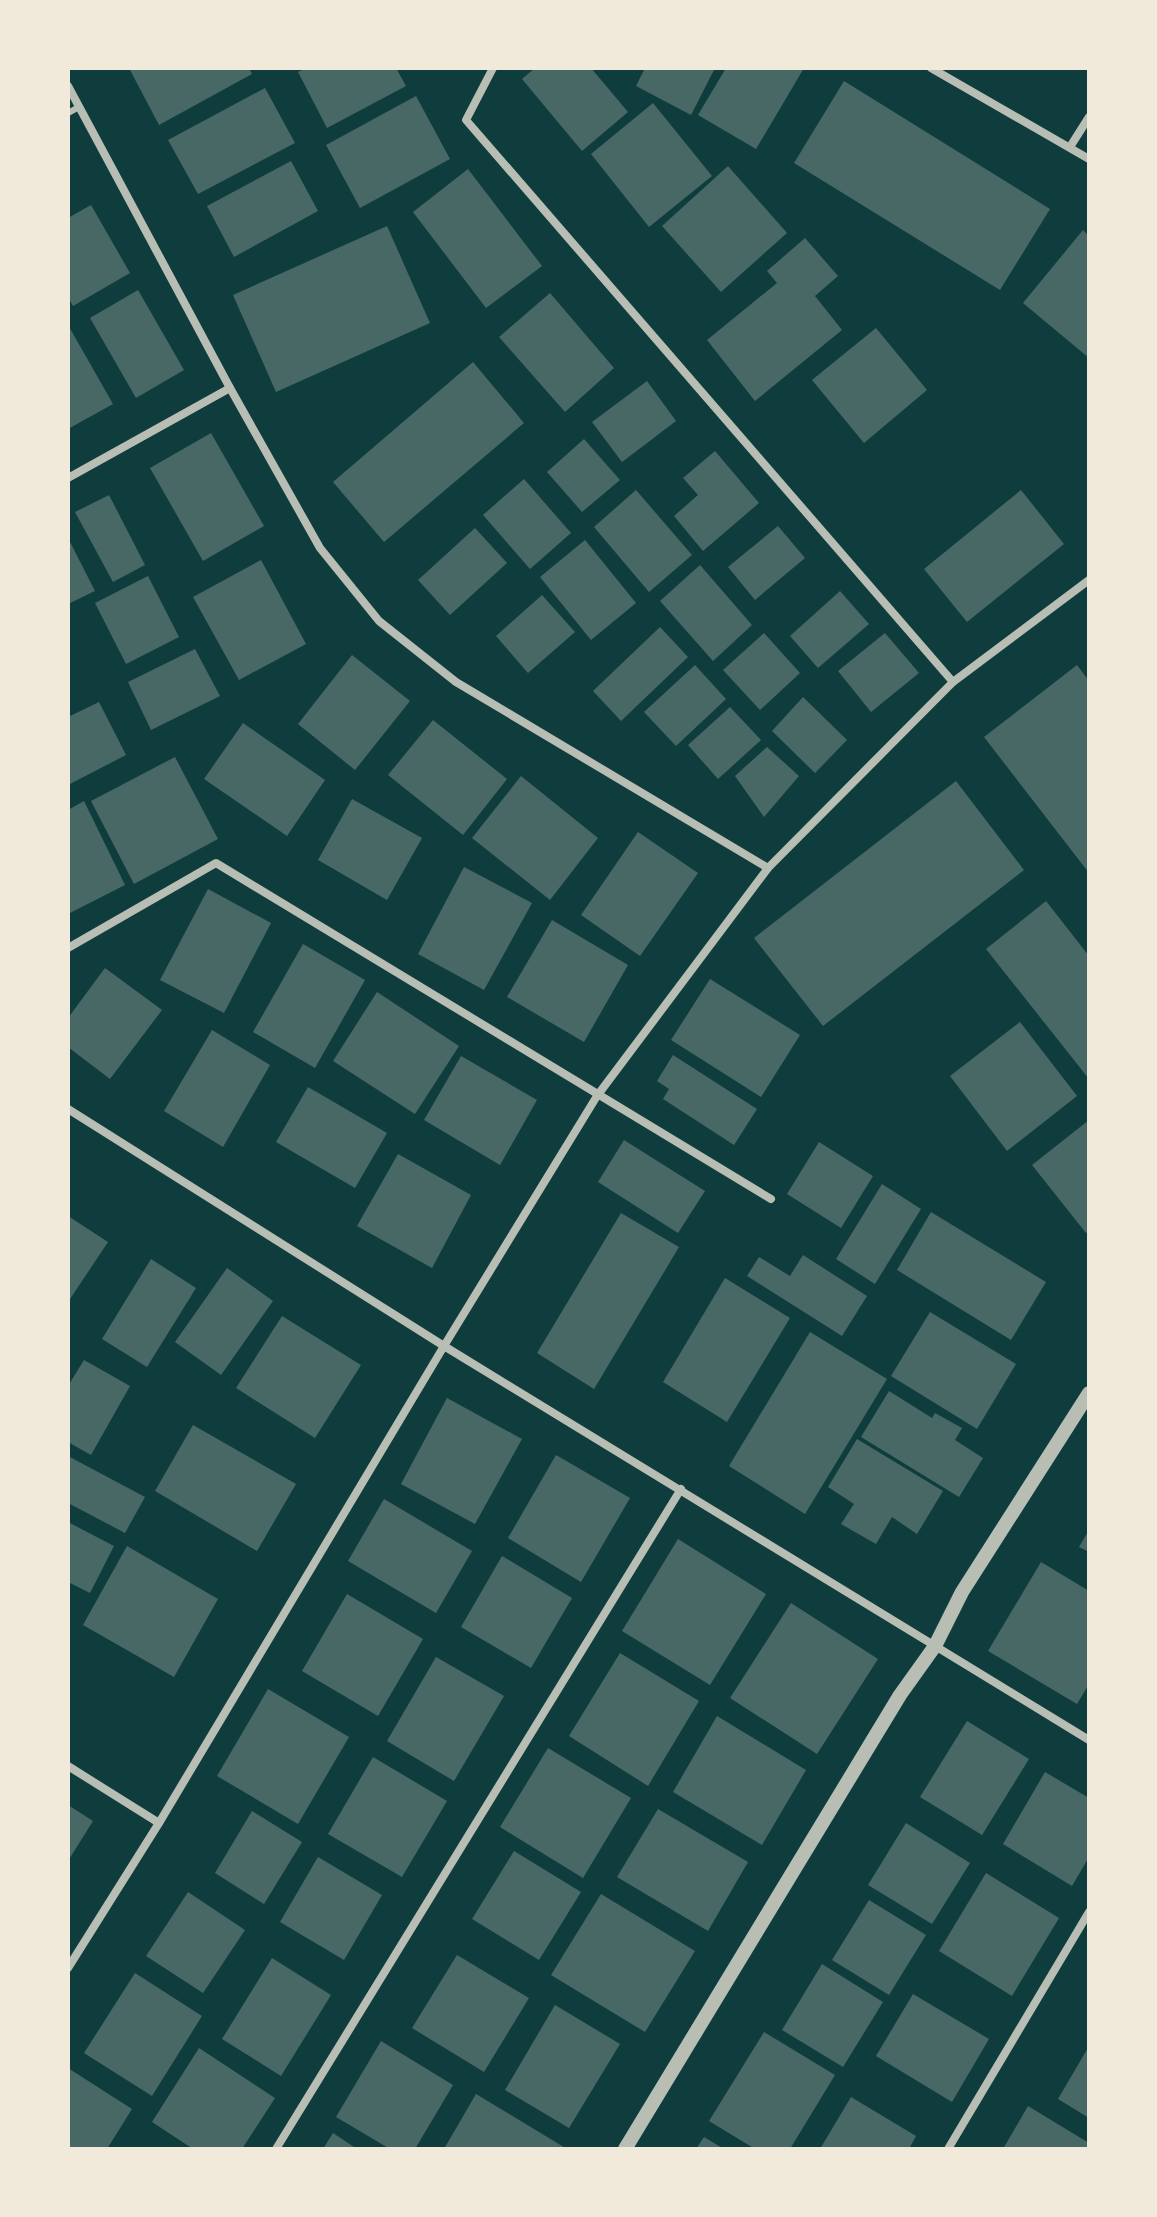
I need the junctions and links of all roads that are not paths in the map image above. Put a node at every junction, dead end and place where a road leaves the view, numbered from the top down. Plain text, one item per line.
1 (493, 68) edge
2 (931, 68) edge
3 (68, 86) edge
4 (79, 107) junction
5 (68, 113) edge
6 (1089, 117) edge
7 (1070, 147) junction
8 (1089, 159) edge
9 (230, 388) junction
10 (68, 478) edge
11 (1089, 580) edge
12 (953, 682) junction
13 (768, 868) junction
14 (68, 948) edge
15 (597, 1096) junction
16 (68, 1109) edge
17 (771, 1199) dead end
18 (444, 1346) junction
19 (1089, 1393) edge
20 (681, 1489) junction
21 (935, 1646) junction
22 (1089, 1740) edge
23 (68, 1766) edge
24 (159, 1823) junction
25 (1089, 1912) edge
26 (68, 1968) edge
27 (276, 2149) edge
28 (625, 2149) edge
29 (948, 2149) edge

1 - 12 street
2 - 7 street
3 - 4 street
4 - 5 lane
4 - 9 street
6 - 7 street
7 - 8 street
9 - 10 street
9 - 13 street
11 - 12 street
12 - 13 street
13 - 15 street
14 - 15 street
15 - 17 street
15 - 18 street
16 - 18 street
18 - 20 street
18 - 24 street
19 - 21 street
20 - 21 street
20 - 27 street
21 - 22 street
21 - 28 street
23 - 24 street
24 - 26 street
25 - 29 street

